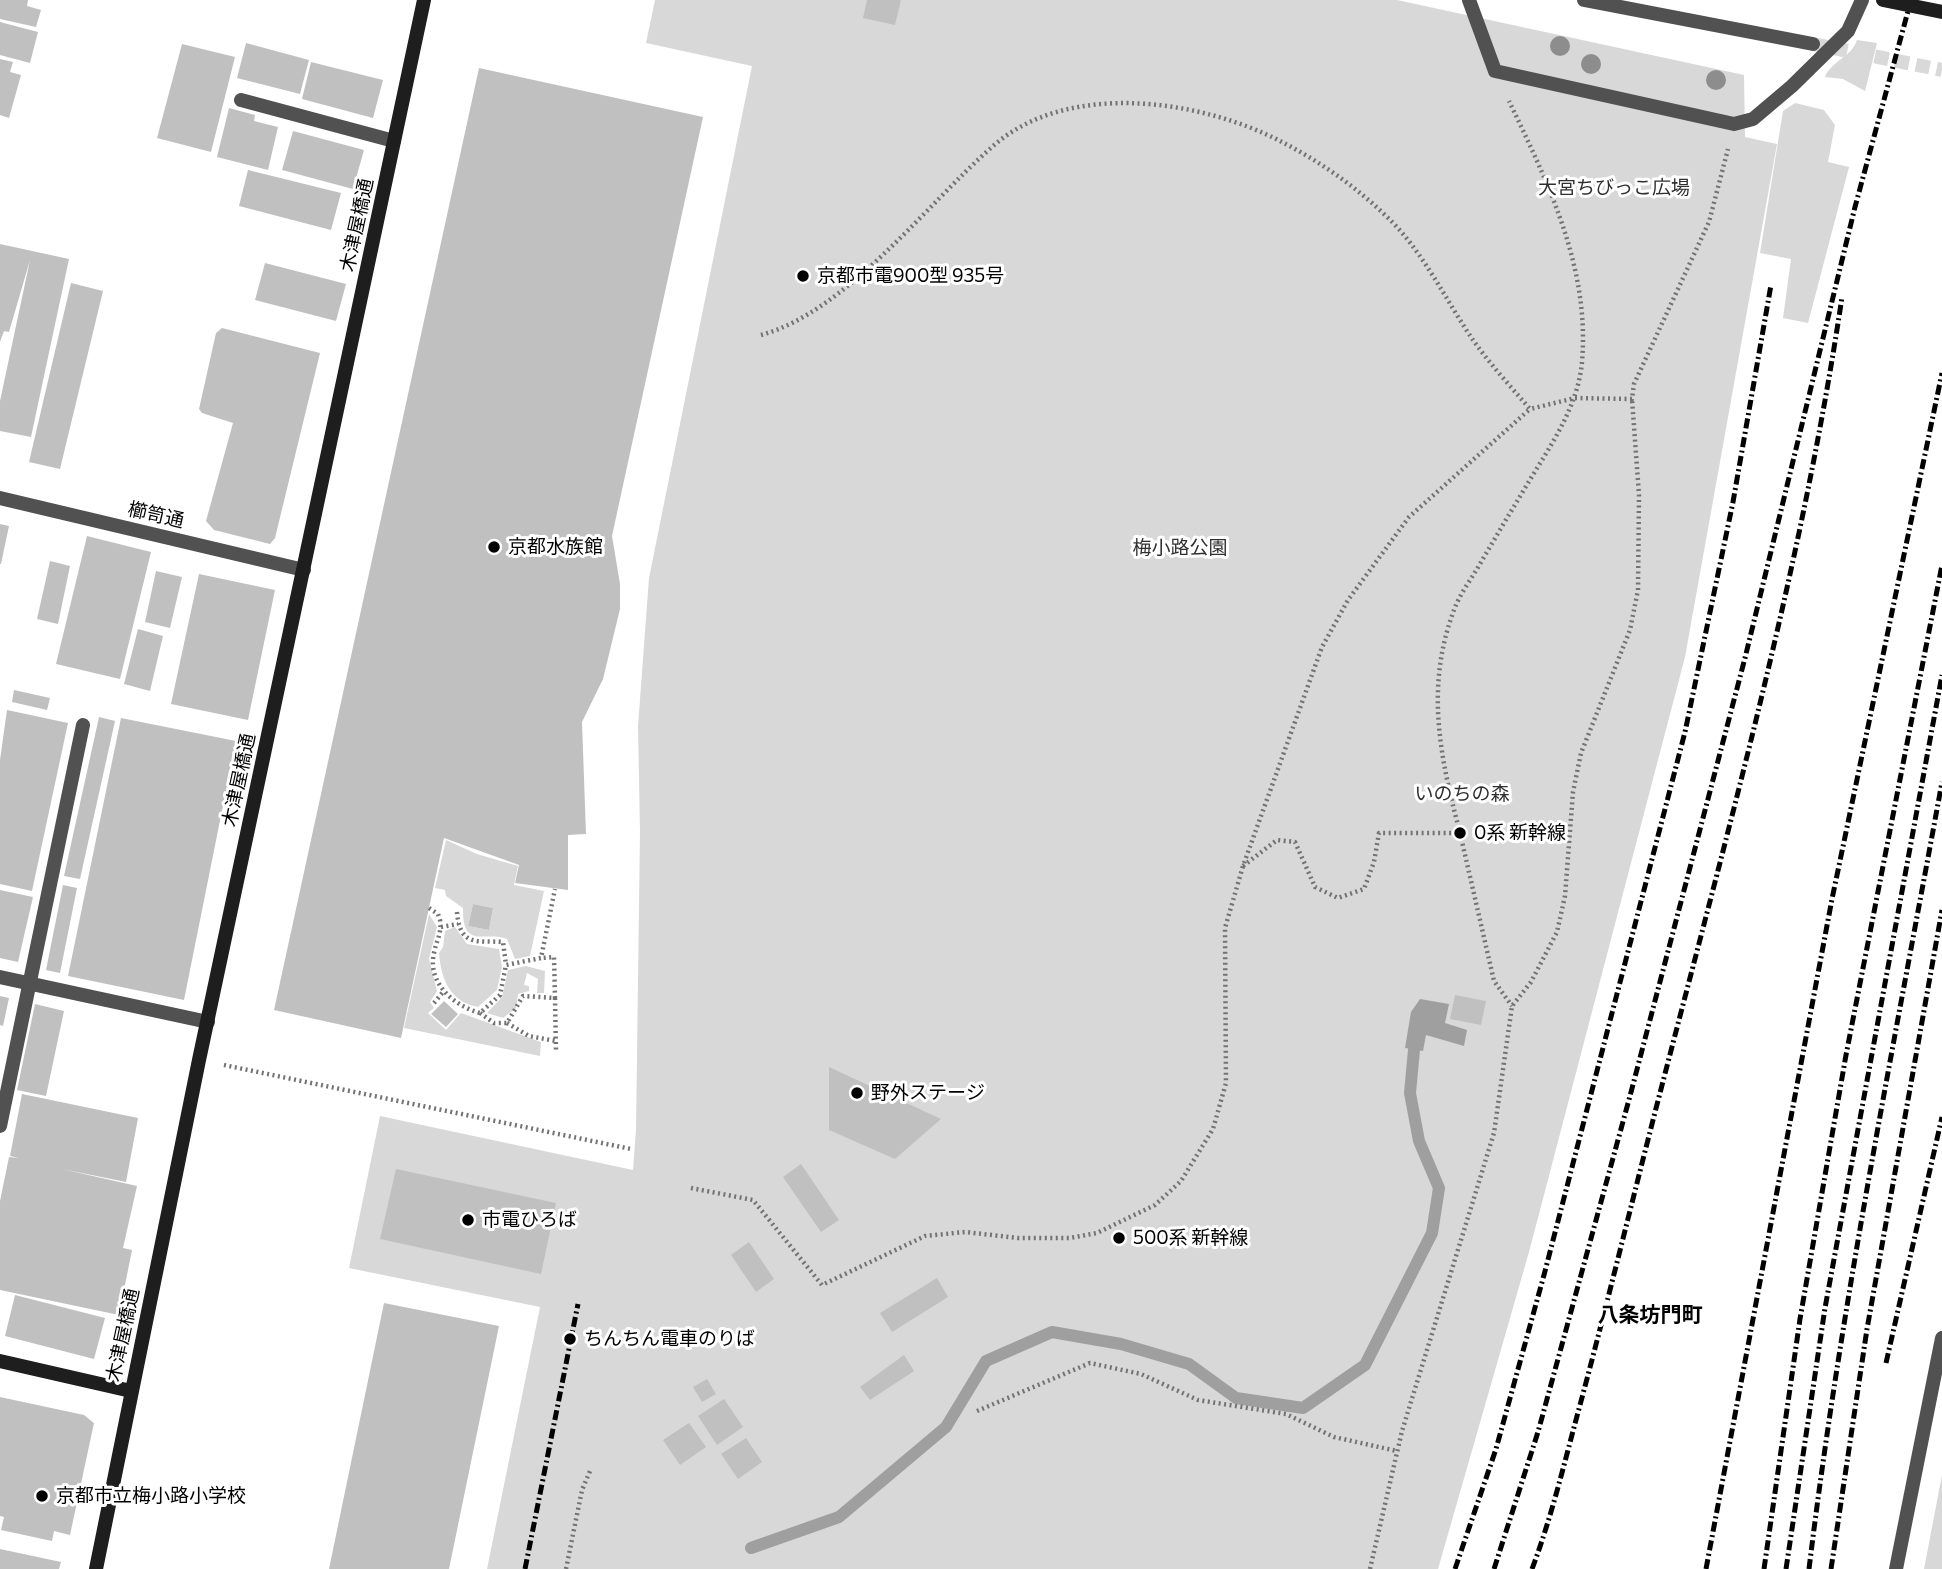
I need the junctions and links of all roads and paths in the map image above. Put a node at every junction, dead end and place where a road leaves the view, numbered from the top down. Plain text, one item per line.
1 (424, 0) edge
2 (1469, 0) edge
3 (1584, 0) edge
4 (1862, 0) edge
5 (1883, 0) edge
6 (1942, 12) edge
7 (1813, 44) tunnel mouth
8 (1495, 71) junction
9 (241, 100) dead end
10 (1734, 124) junction
11 (394, 141) junction
12 (761, 335) dead end
13 (1575, 398) junction
14 (1632, 400) junction
15 (1530, 409) junction
16 (0, 498) edge
17 (303, 570) junction
18 (83, 725) dead end
19 (1460, 833) junction
20 (1243, 866) junction
21 (555, 889) dead end
22 (429, 908) dead end
23 (457, 912) dead end
24 (458, 924) junction
25 (441, 927) junction
26 (541, 958) junction
27 (506, 965) junction
28 (0, 977) edge
29 (28, 983) junction
30 (443, 992) junction
31 (555, 998) junction
32 (434, 1003) dead end
33 (1512, 1006) junction
34 (480, 1013) junction
35 (208, 1022) junction
36 (507, 1023) junction
37 (556, 1041) junction
38 (556, 1053) dead end
39 (199, 1060) junction
40 (0, 1126) edge
41 (631, 1149) dead end
42 (691, 1188) dead end
43 (1942, 1338) edge
44 (0, 1362) edge
45 (131, 1391) junction
46 (977, 1411) dead end
47 (1397, 1451) junction
48 (590, 1471) dead end
49 (96, 1569) edge
50 (566, 1569) edge
51 (1370, 1569) edge
52 (1896, 1569) edge

1 - 11 street, 木津屋橋通
2 - 8 street
3 - 7 street
4 - 10 street
5 - 6 street, bridge
8 - 10 street
8 - 13 path
9 - 11 street
10 - 14 path
11 - 17 street, 木津屋橋通
12 - 15 path
13 - 14 path
13 - 15 path
13 - 19 path
14 - 33 path
15 - 20 path
16 - 17 street, 櫛笥通
17 - 35 street, 木津屋橋通
18 - 29 street
19 - 20 path
19 - 33 path
20 - 42 path
21 - 26 path
22 - 25 path
23 - 24 path
24 - 25 path
24 - 27 path
25 - 30 path
26 - 27 path
26 - 31 path
27 - 34 path
28 - 29 street
29 - 35 street
29 - 40 street
30 - 32 path
30 - 34 path
31 - 36 path
31 - 37 path
33 - 47 path
34 - 36 path
35 - 39 street, 木津屋橋通
36 - 37 path
37 - 38 path
39 - 41 path
39 - 45 street, 木津屋橋通
43 - 52 street
44 - 45 street
45 - 49 street, 木津屋橋通
46 - 47 path
47 - 51 path
48 - 50 path

